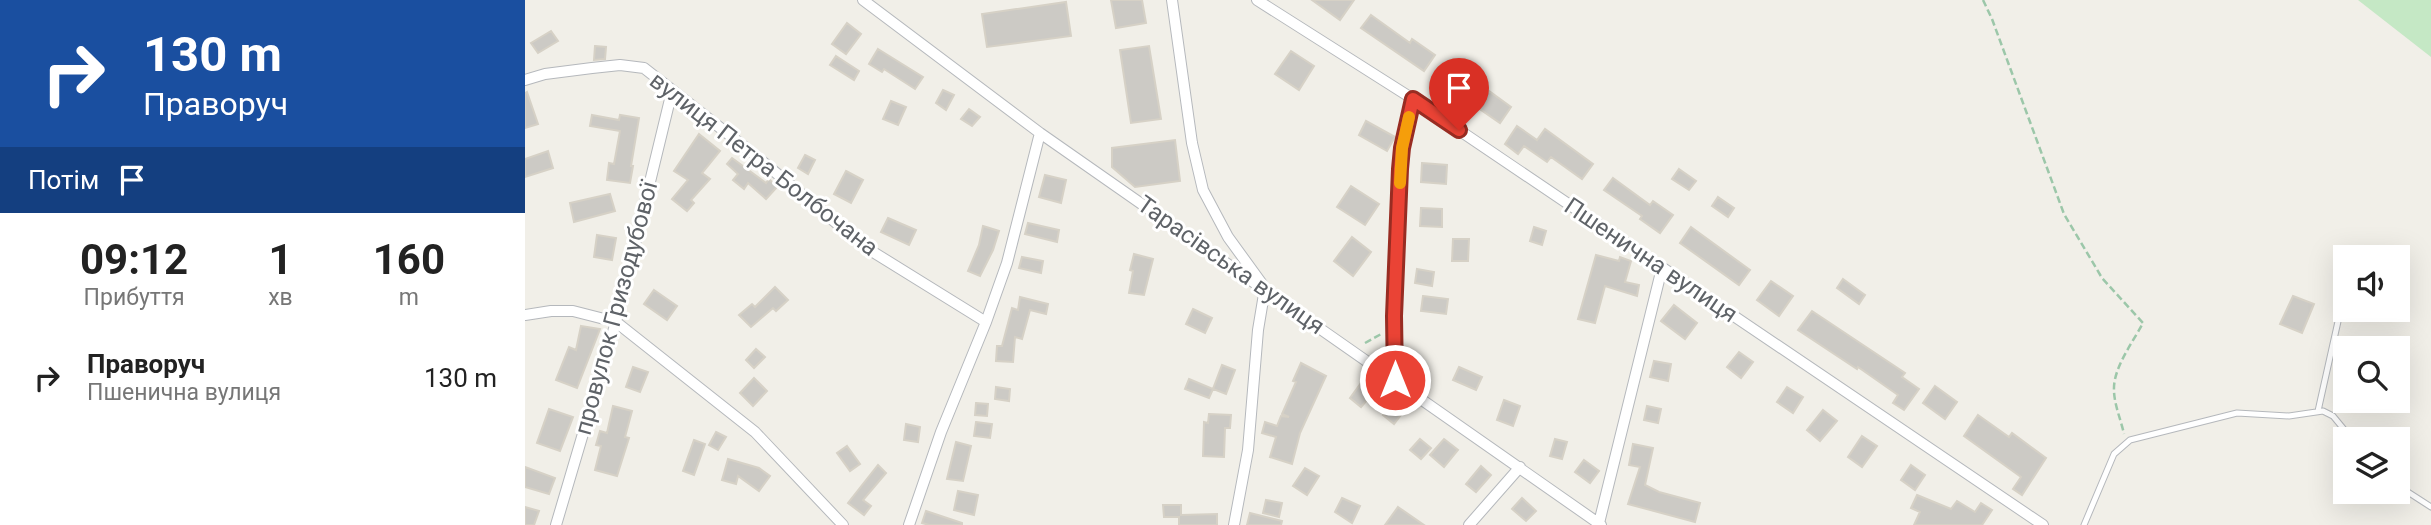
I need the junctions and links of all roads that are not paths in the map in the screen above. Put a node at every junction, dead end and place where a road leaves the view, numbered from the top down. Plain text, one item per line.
1 (863, 0) edge
2 (1172, 0) edge
3 (1257, 0) edge
4 (525, 80) edge
5 (672, 91) junction
6 (1413, 99) junction
7 (1040, 133) junction
8 (1662, 268) junction
9 (1265, 288) junction
10 (525, 315) edge
11 (616, 322) junction
12 (986, 322) junction
13 (2338, 322) edge
14 (1395, 380) junction
15 (2318, 411) junction
16 (2342, 427) edge
17 (1520, 467) junction
18 (2410, 493) edge
19 (2431, 507) edge
20 (1600, 524) edge
21 (556, 525) edge
22 (843, 525) edge
23 (909, 525) edge
24 (1234, 525) edge
25 (1469, 525) edge
26 (2043, 525) edge
27 (2084, 525) edge

1 - 7 street, Тарасівська вулиця
2 - 9 street
3 - 6 street, Пшенична вулиця
4 - 5 street, вулиця Петра Болбочана
5 - 11 street, провулок Гризодубової
5 - 12 street, вулиця Петра Болбочана
6 - 8 street, Пшенична вулиця
6 - 14 street
7 - 9 street, Тарасівська вулиця
7 - 12 street
8 - 20 street
8 - 26 street, Пшенична вулиця
9 - 14 street, Тарасівська вулиця
9 - 24 street
10 - 11 street
11 - 21 street, провулок Гризодубової
11 - 22 street
12 - 23 street
13 - 15 lane
14 - 17 street, Тарасівська вулиця
15 - 16 lane
15 - 27 lane
17 - 20 street, Тарасівська вулиця
17 - 25 street
18 - 19 lane

